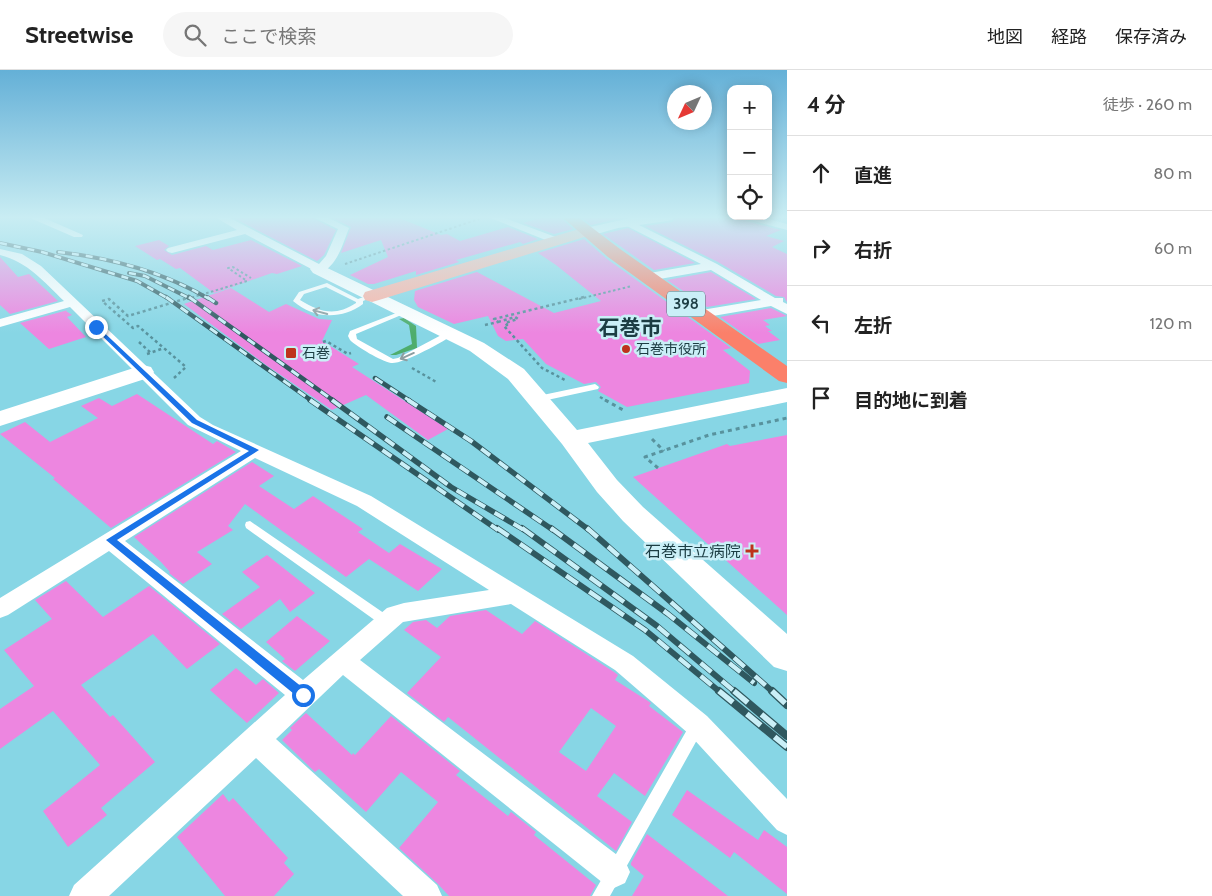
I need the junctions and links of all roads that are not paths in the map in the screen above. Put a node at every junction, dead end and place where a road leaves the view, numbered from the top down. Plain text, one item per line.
1 (16, 256) edge
2 (293, 256) edge
3 (332, 256) edge
4 (506, 256) edge
5 (612, 256) edge
6 (693, 256) edge
7 (713, 266) junction
8 (318, 269) junction
9 (641, 281) junction
10 (365, 299) junction
11 (781, 300) edge
12 (71, 303) junction
13 (787, 310) edge
14 (404, 312) junction
15 (701, 314) junction
16 (0, 323) edge
17 (450, 334) junction
18 (143, 372) junction
19 (787, 376) edge
20 (595, 387) dead end
21 (787, 395) edge
22 (538, 398) junction
23 (0, 419) edge
24 (571, 439) junction
25 (255, 450) junction
26 (250, 525) dead end
27 (110, 540) junction
28 (512, 595) junction
29 (0, 609) edge
30 (387, 622) junction
31 (787, 656) edge
32 (342, 660) junction
33 (303, 695) junction
34 (698, 725) junction
35 (257, 740) junction
36 (787, 820) edge
37 (614, 872) junction
38 (85, 896) edge
39 (426, 896) edge
40 (601, 896) edge

1 - 12 street
2 - 8 street
3 - 8 street
4 - 10 main road
5 - 9 highway, 398
6 - 7 street
7 - 9 street
7 - 11 street
8 - 10 street
9 - 15 highway, 398
10 -> 10 lane
10 - 14 street
11 - 13 street
11 - 15 street
12 - 16 street
12 - 18 street
14 - 17 street
17 -> 14 lane
15 - 19 highway, 398
17 - 22 street
18 - 23 street
18 - 25 street
20 - 22 lane
21 - 24 street
22 - 24 street
24 - 31 street
25 - 27 street
25 - 28 street
26 - 30 lane
27 - 29 street
27 - 33 street
28 - 30 street
28 - 34 street
30 - 32 street
32 - 33 street
32 - 37 street
33 - 35 street
34 - 36 street
34 - 37 lane
35 - 38 street
35 - 39 street
37 - 40 lane

